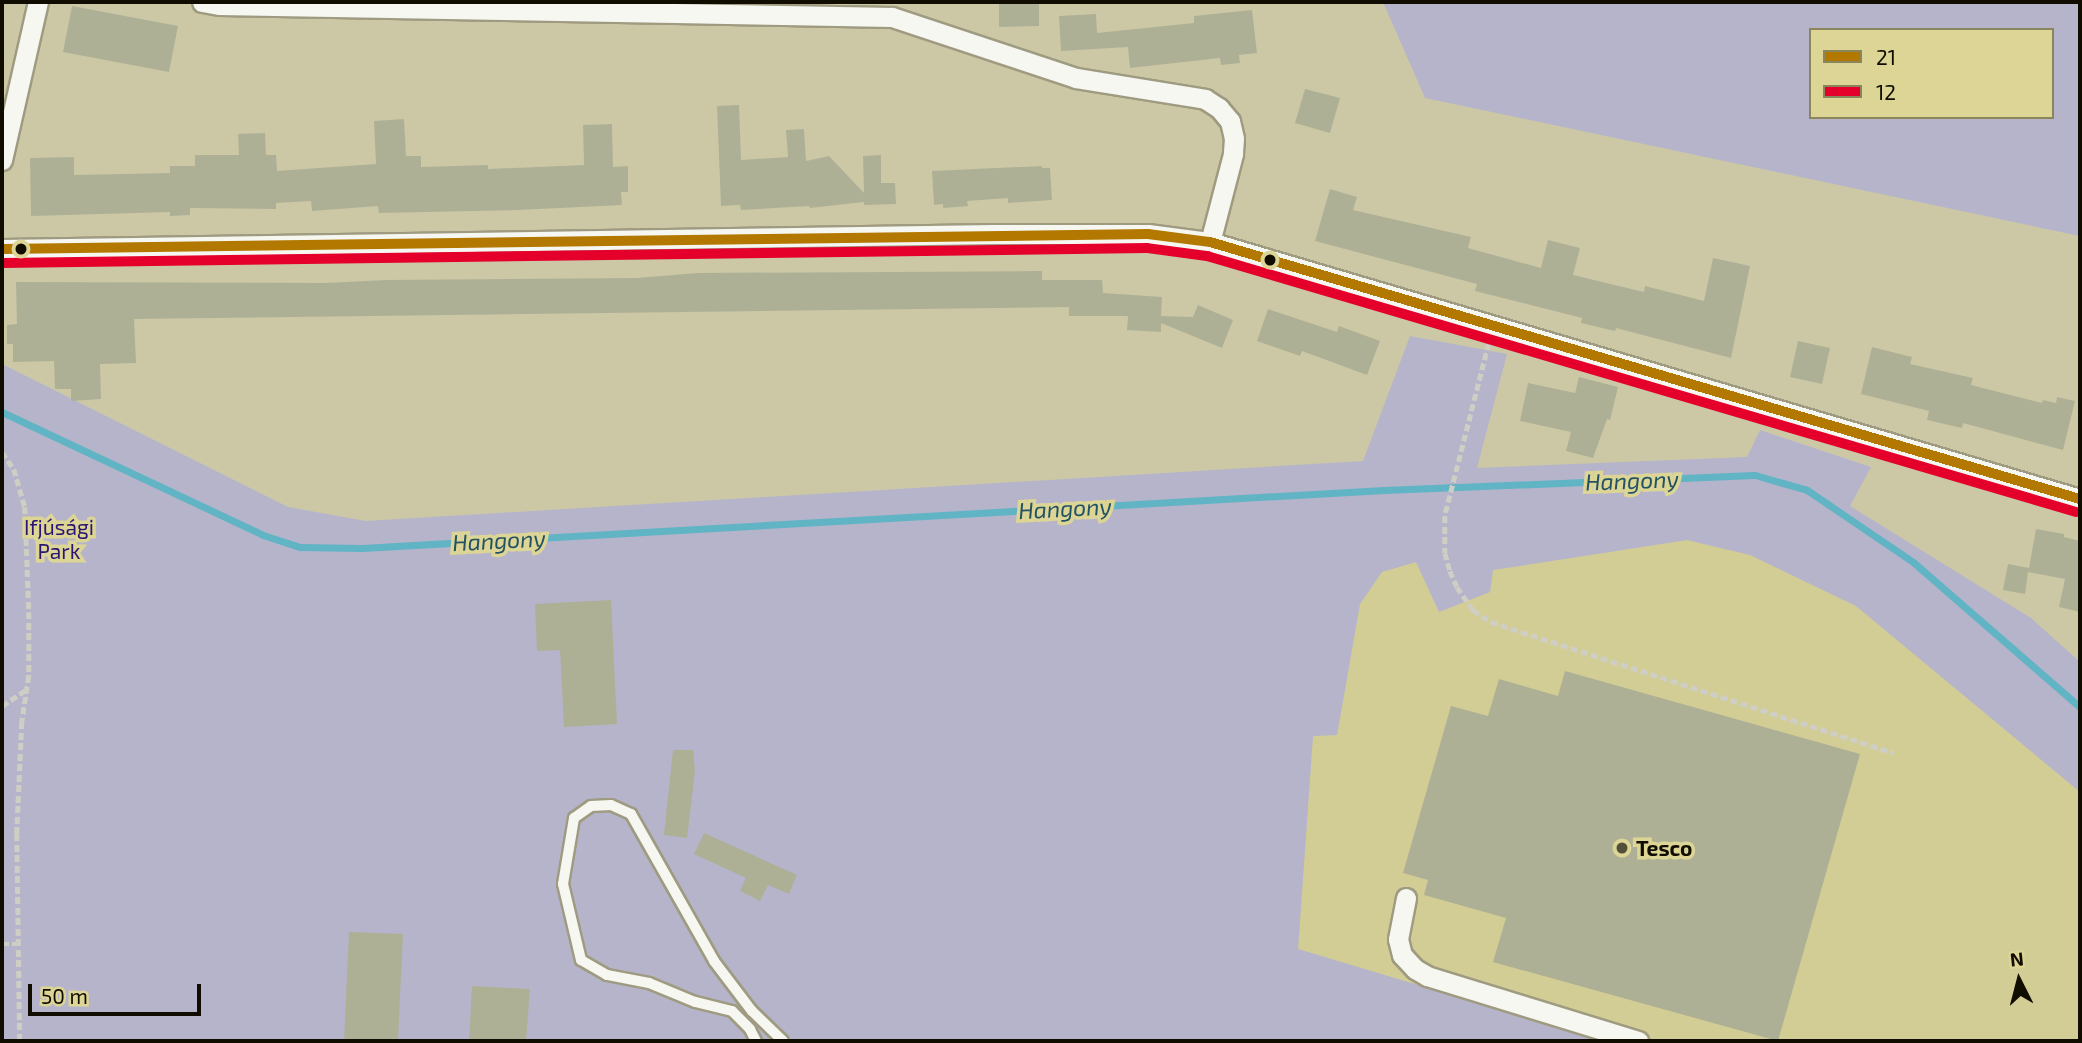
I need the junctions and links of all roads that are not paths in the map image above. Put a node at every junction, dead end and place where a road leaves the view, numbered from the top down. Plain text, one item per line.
1 (38, 2) edge
2 (202, 2) edge
3 (2, 160) edge
4 (1210, 242) junction
5 (2, 249) edge
6 (2080, 499) edge
7 (1406, 898) dead end
8 (756, 1041) edge
9 (783, 1041) edge
10 (1638, 1041) edge

1 - 3 street
2 - 4 street
4 - 5 street
4 - 6 street
7 - 10 street
8 - 9 lane

